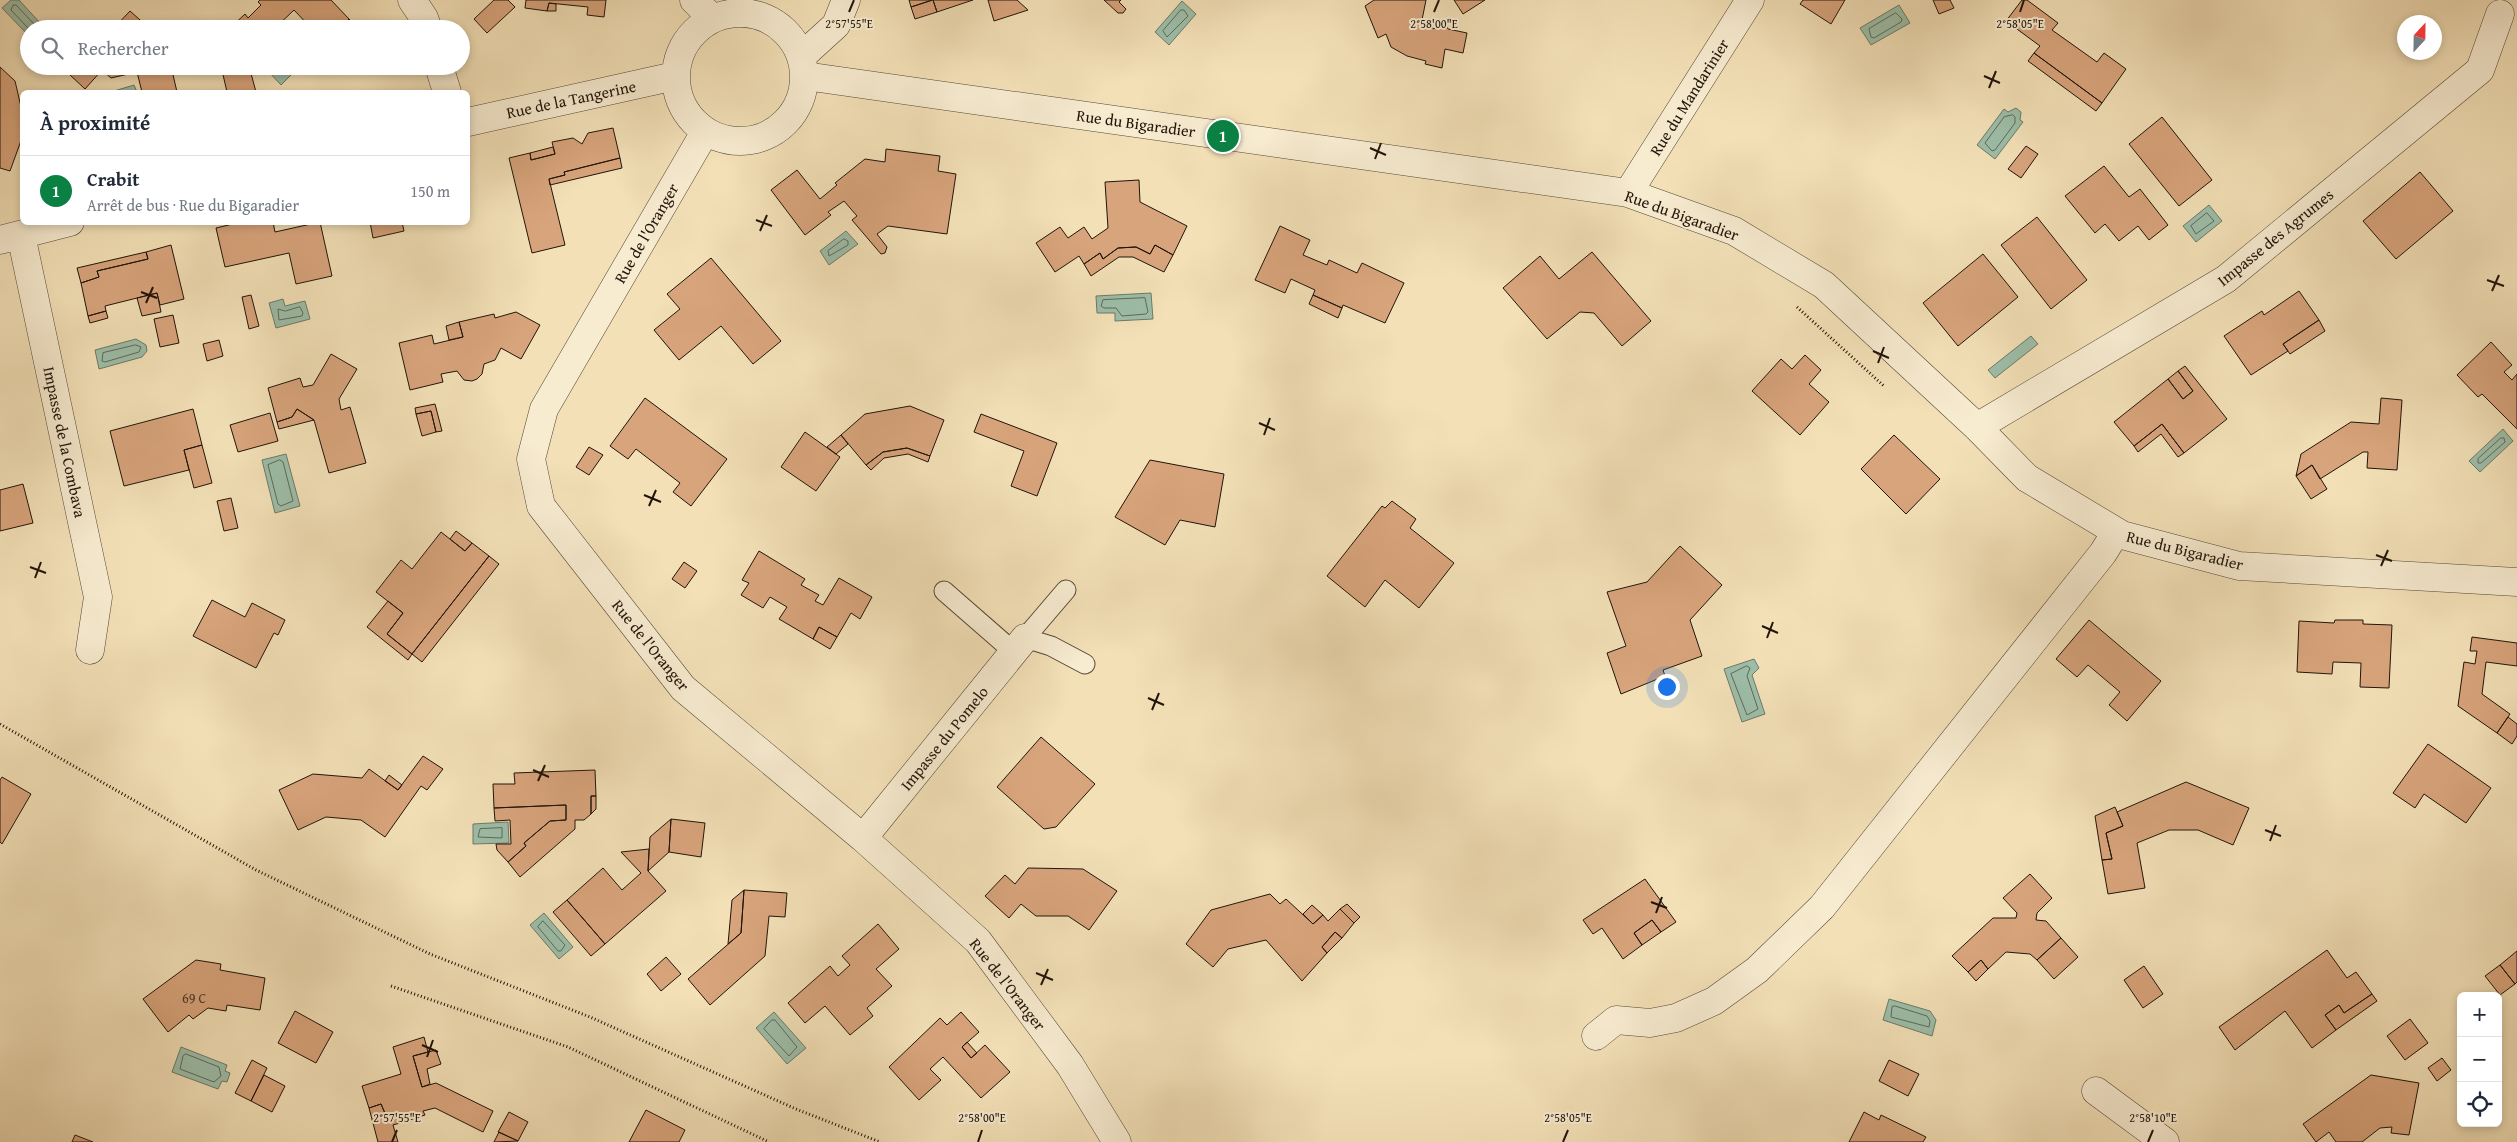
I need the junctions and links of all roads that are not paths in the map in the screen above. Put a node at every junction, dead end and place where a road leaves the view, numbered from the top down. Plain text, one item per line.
1 (412, 0) edge
2 (846, 0) edge
3 (1750, 0) edge
4 (754, 6) edge
5 (703, 9) edge
6 (2500, 14) dead end
7 (425, 20) edge
8 (803, 66) junction
9 (442, 75) edge
10 (675, 76) junction
11 (446, 90) edge
12 (470, 122) edge
13 (705, 132) junction
14 (1628, 193) junction
15 (58, 225) edge
16 (10, 237) edge
17 (1977, 427) junction
18 (2116, 532) junction
19 (2517, 582) edge
20 (1066, 590) dead end
21 (944, 591) dead end
22 (1020, 645) junction
23 (90, 650) dead end
24 (1085, 664) dead end
25 (864, 838) junction
26 (1596, 1036) dead end
27 (2096, 1091) dead end
28 (1117, 1142) edge
29 (2165, 1142) edge

1 - 7 street
2 - 8 street
3 - 14 street, Rue du Mandarinier
4 - 5 street
4 - 8 street
5 - 10 street
6 - 17 street, Impasse des Agrumes
8 - 13 street
8 - 14 street, Rue du Bigaradier
9 - 11 street
10 - 12 street, Rue de la Tangerine
10 - 13 street
13 - 25 street, Rue de l'Oranger
14 - 17 street, Rue du Bigaradier
15 - 16 street
16 - 23 street, Impasse de la Combava
17 - 18 street, Rue du Bigaradier
18 - 19 street, Rue du Bigaradier
18 - 26 street
20 - 22 lane
21 - 22 lane
22 - 24 lane
22 - 25 street, Impasse du Pomelo
25 - 28 street, Rue de l'Oranger
27 - 29 street

